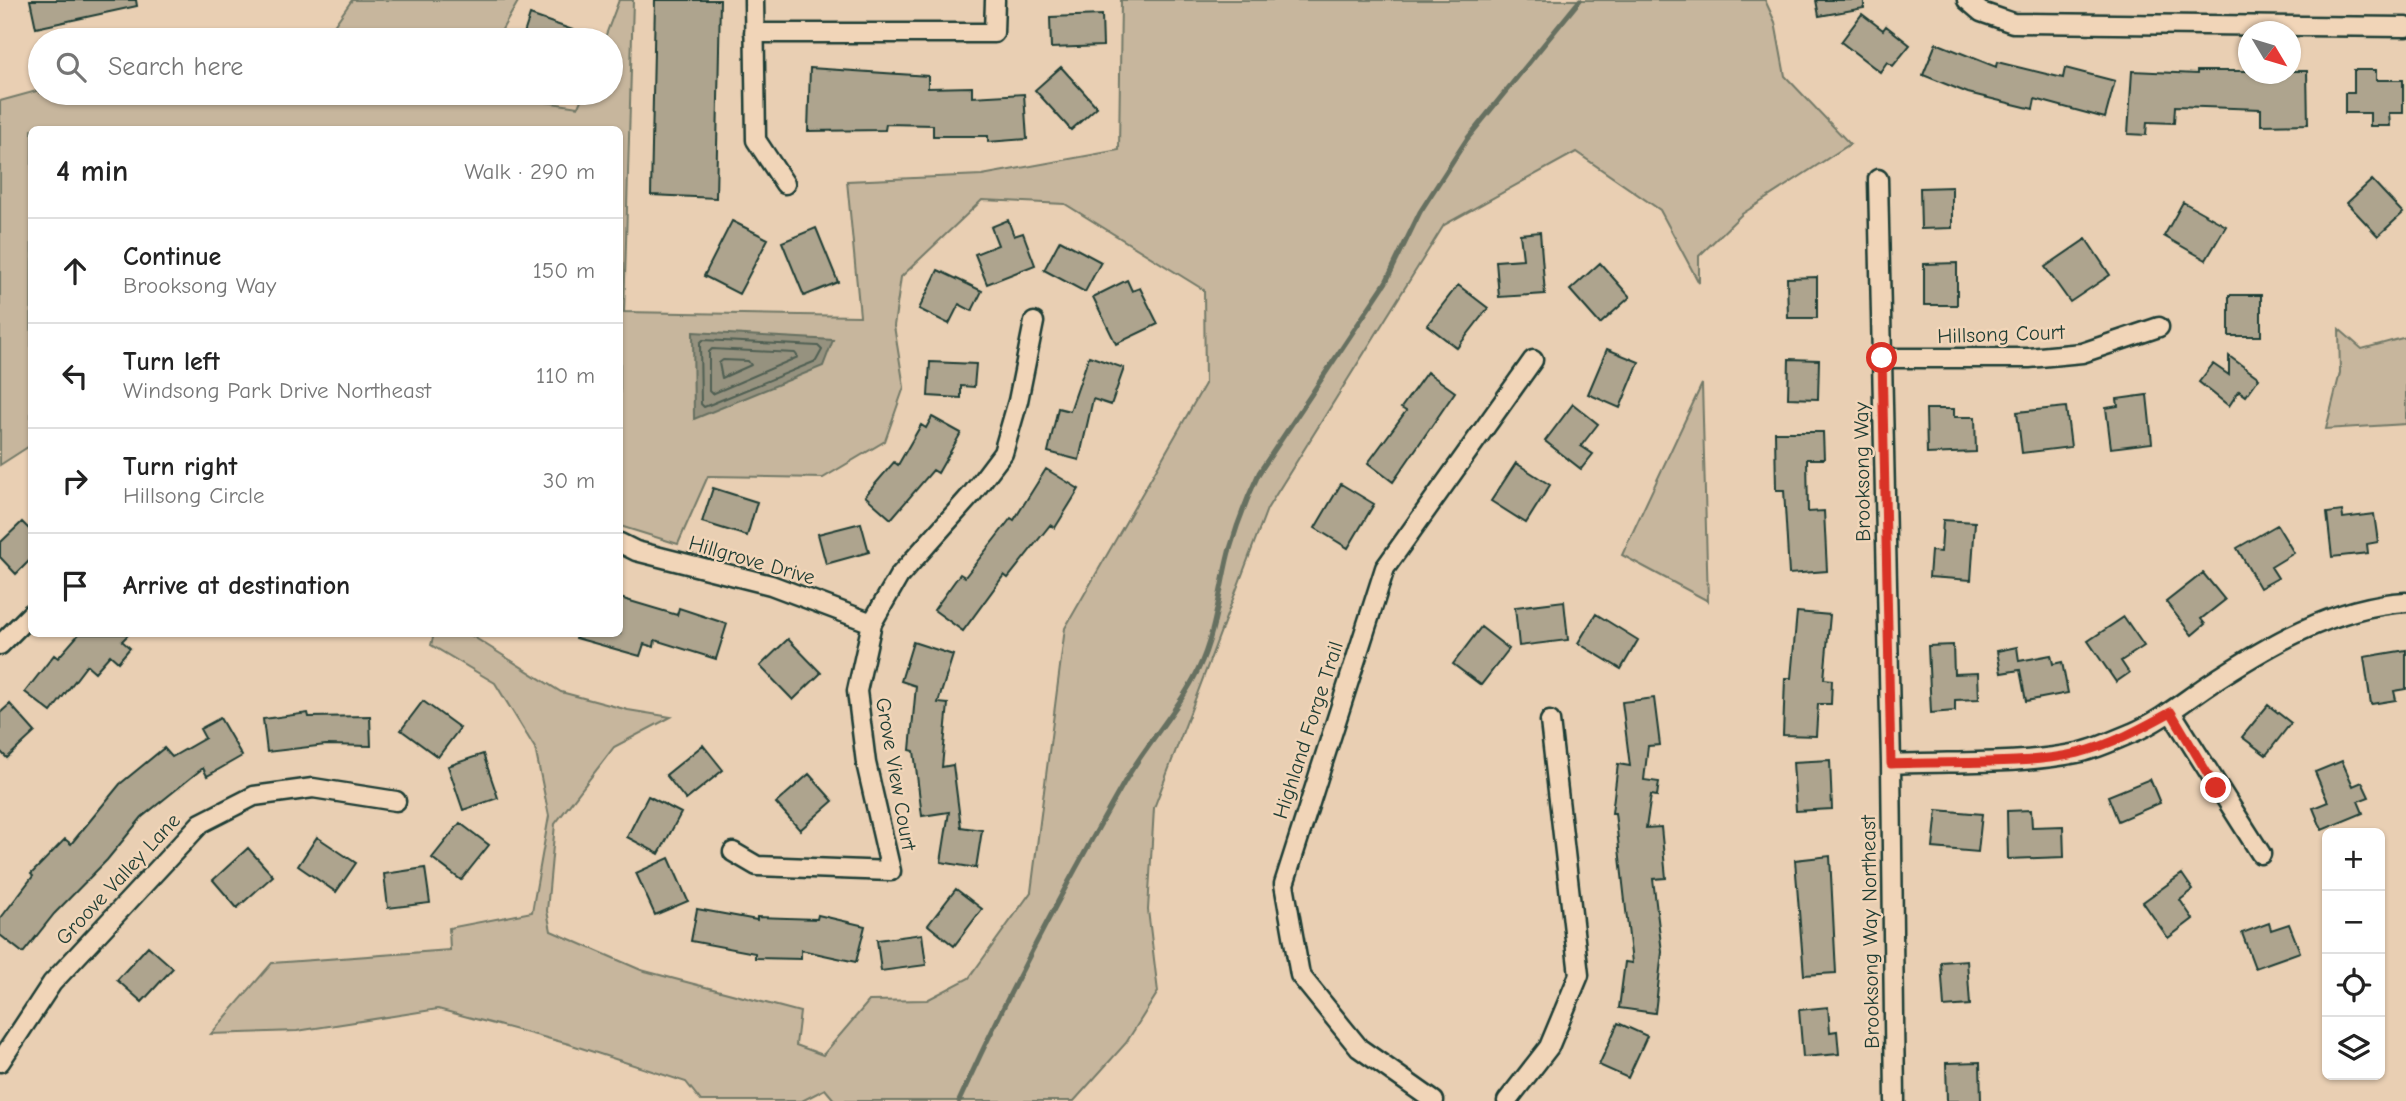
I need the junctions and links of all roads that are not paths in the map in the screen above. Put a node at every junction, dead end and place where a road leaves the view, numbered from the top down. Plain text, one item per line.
1 (754, 0) edge
2 (995, 0) edge
3 (1967, 0) edge
4 (2406, 27) edge
5 (754, 33) junction
6 (1878, 179) dead end
7 (785, 184) dead end
8 (1034, 322) dead end
9 (2159, 327) dead end
10 (1882, 358) junction
11 (1533, 360) dead end
12 (623, 544) edge
13 (2406, 601) edge
14 (28, 617) edge
15 (872, 622) junction
16 (0, 645) edge
17 (2171, 712) junction
18 (1550, 721) dead end
19 (1891, 764) junction
20 (396, 801) dead end
21 (733, 852) dead end
22 (2261, 855) dead end
23 (0, 1062) edge
24 (1434, 1101) edge
25 (1507, 1101) edge
26 (1895, 1101) edge

1 - 5 street
2 - 5 street
3 - 4 street
5 - 7 street
6 - 10 street, Brooksong Way
8 - 15 street, Grove View Court
9 - 10 street, Hillsong Court
10 - 19 street, Brooksong Way
11 - 24 street, Highland Forge Trail
12 - 15 street, Hillgrove Drive
13 - 17 street
14 - 16 street
15 - 21 street, Grove View Court
17 - 19 street
17 - 22 street
18 - 25 street
19 - 26 street, Brooksong Way Northeast
20 - 23 street, Groove Valley Lane

